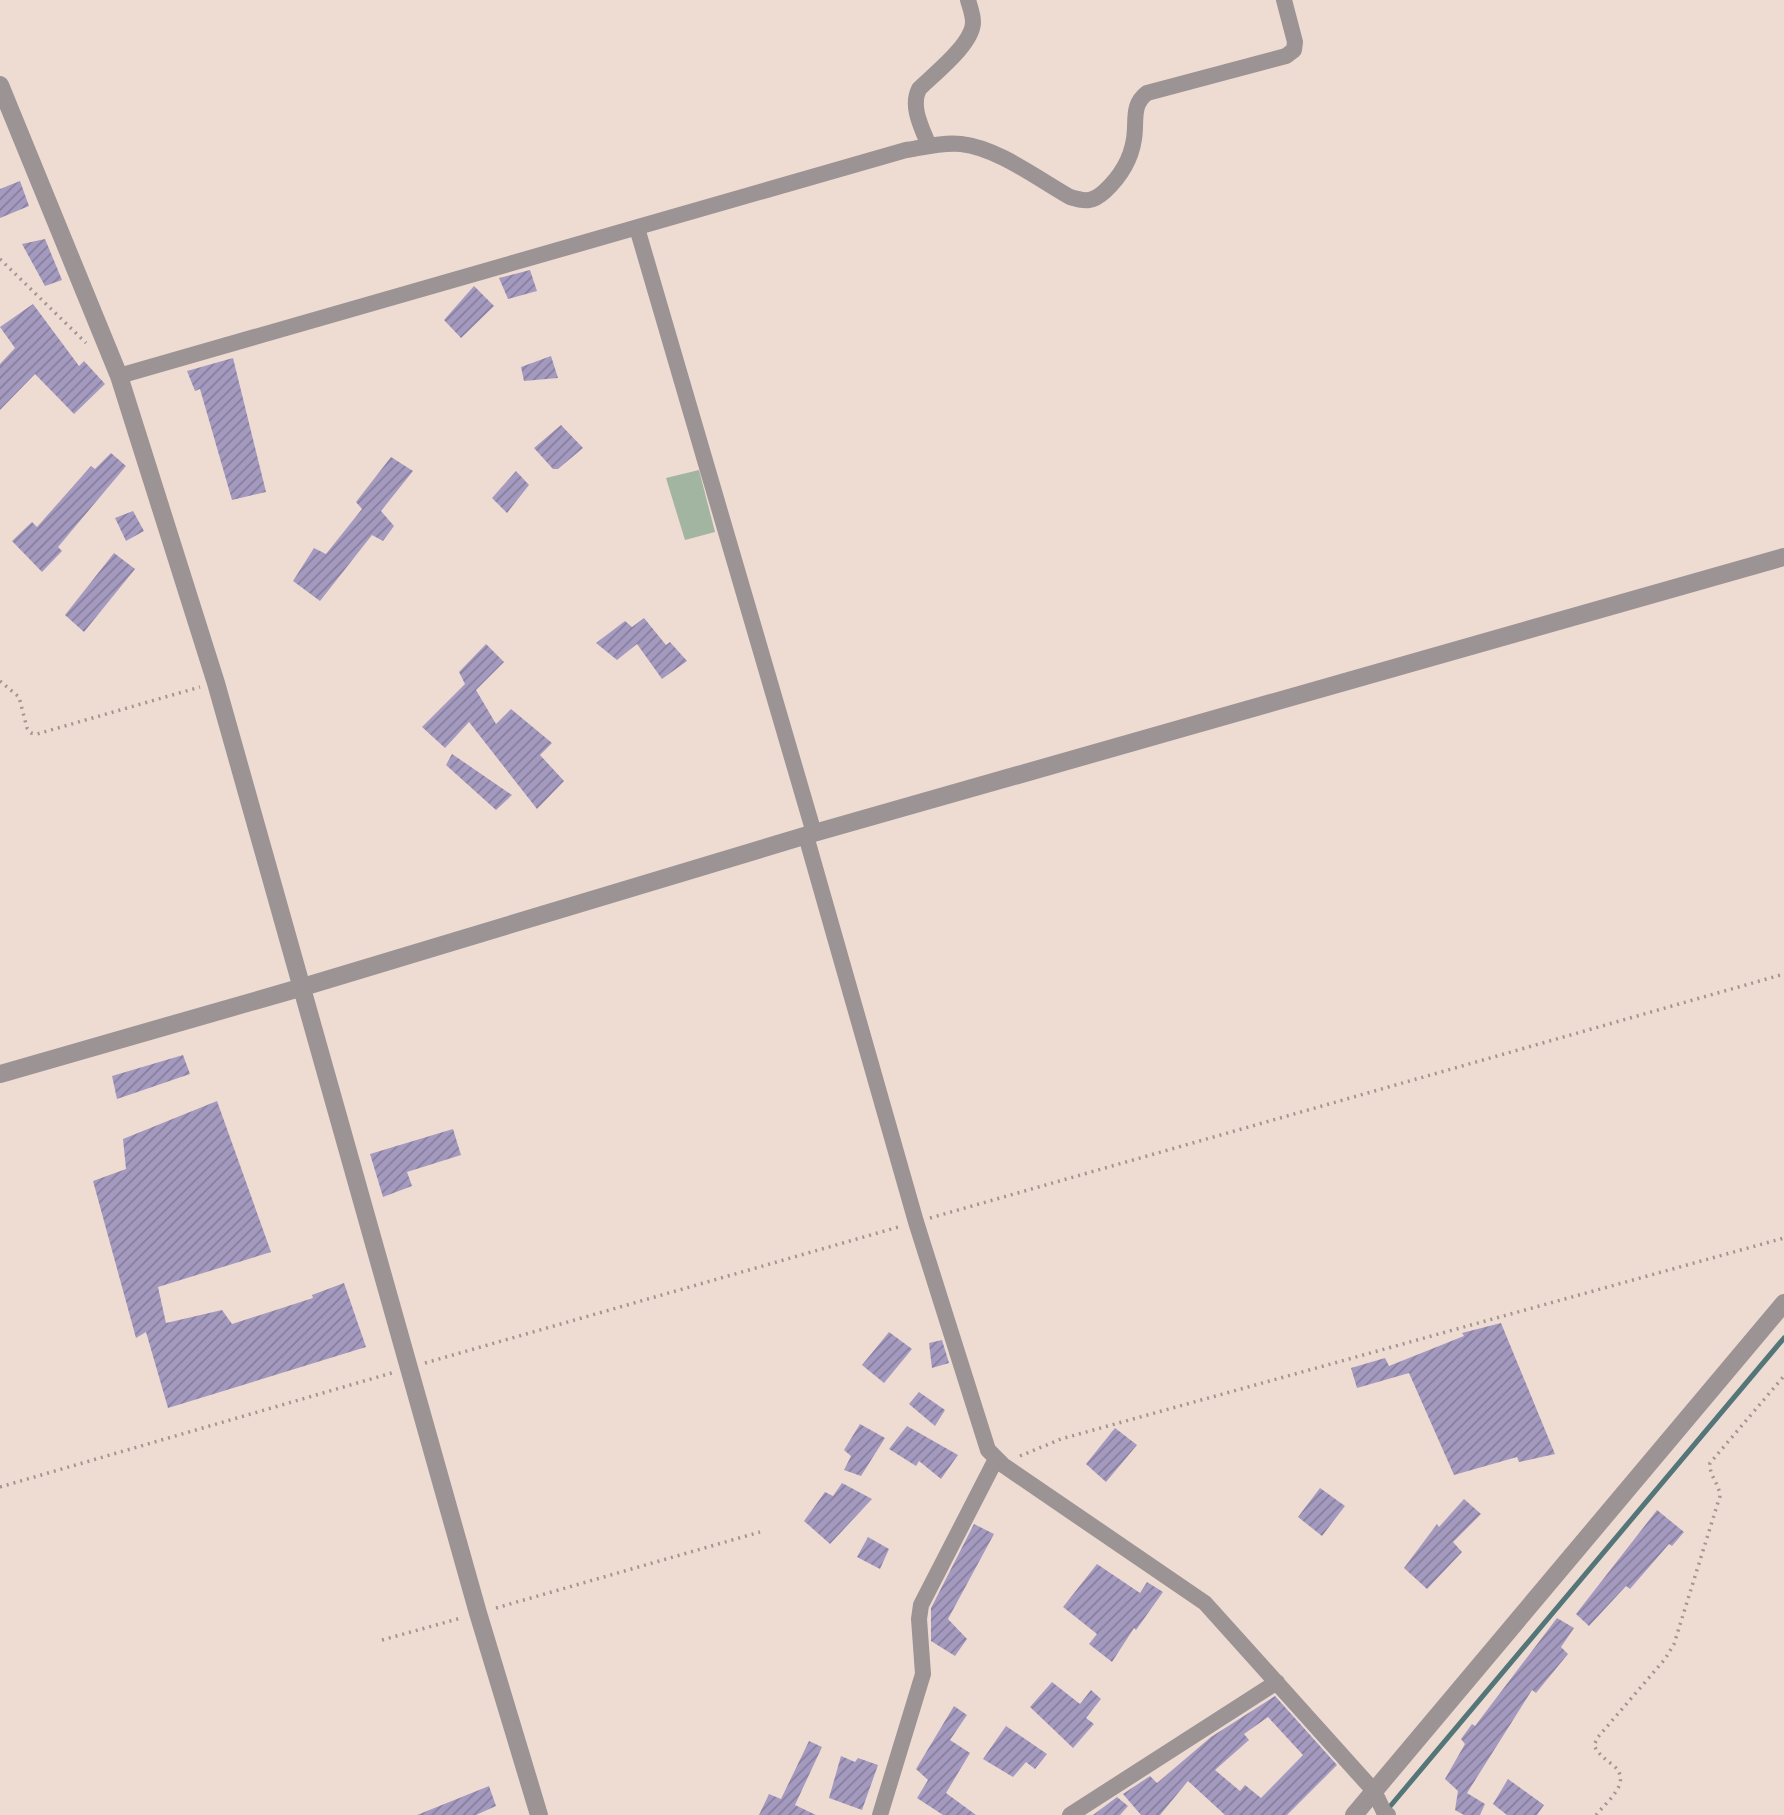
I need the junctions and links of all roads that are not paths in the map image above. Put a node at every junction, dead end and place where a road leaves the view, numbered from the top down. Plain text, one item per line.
1 (968, 0) edge
2 (1284, 0) edge
3 (0, 85) edge
4 (929, 146) junction
5 (637, 228) junction
6 (116, 368) junction
7 (1784, 558) edge
8 (811, 847) junction
9 (303, 987) junction
10 (0, 1074) edge
11 (1784, 1303) edge
12 (999, 1462) junction
13 (1277, 1682) junction
14 (1374, 1791) junction
15 (1386, 1813) edge
16 (539, 1815) edge
17 (880, 1815) edge
18 (1070, 1815) edge
19 (1354, 1815) edge

1 - 4 street
2 - 4 street
3 - 6 street
4 - 5 street
5 - 6 street
5 - 8 street
6 - 9 street
7 - 8 street
8 - 9 street
8 - 12 street
9 - 10 street
9 - 16 street
11 - 14 street
12 - 13 street
12 - 17 street
13 - 14 street
13 - 18 street
14 - 15 street
14 - 19 street

